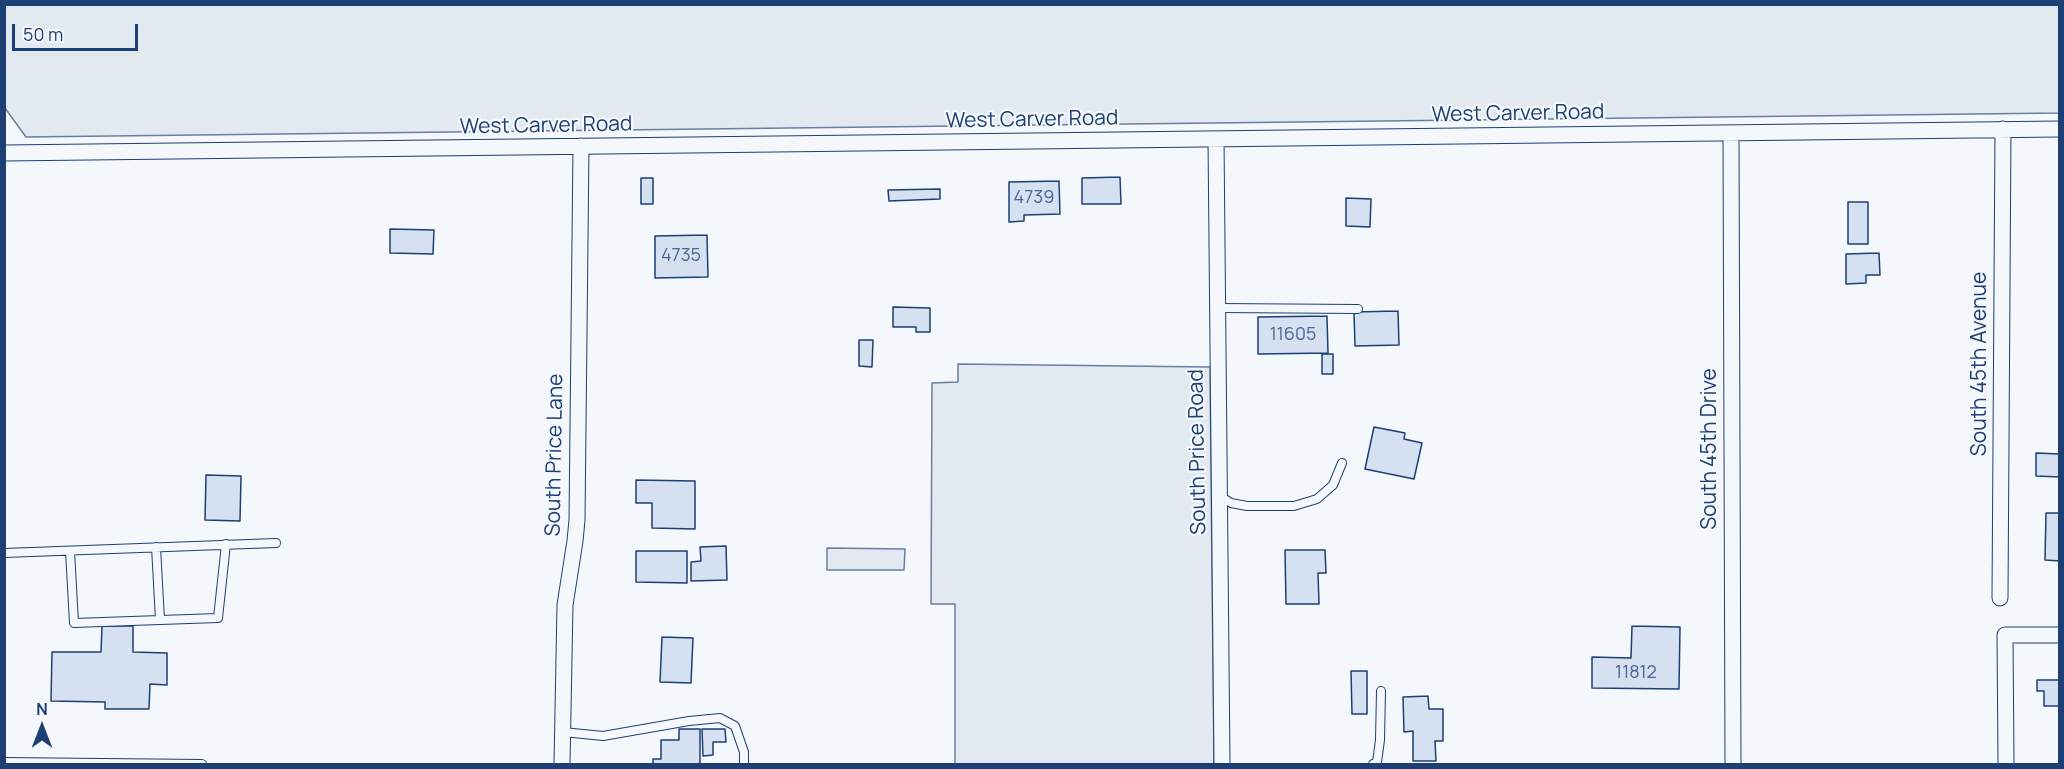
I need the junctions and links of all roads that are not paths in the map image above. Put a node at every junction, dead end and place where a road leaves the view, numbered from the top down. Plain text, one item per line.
1 (2003, 129) junction
2 (2060, 129) edge
3 (1731, 132) junction
4 (1216, 139) junction
5 (4, 153) edge
6 (581, 160) junction
7 (1218, 308) junction
8 (1358, 309) dead end
9 (1342, 463) dead end
10 (1220, 496) junction
11 (276, 543) dead end
12 (226, 544) junction
13 (156, 547) junction
14 (70, 551) junction
15 (4, 553) edge
16 (2000, 598) dead end
17 (160, 620) junction
18 (2060, 635) edge
19 (1381, 691) dead end
20 (563, 732) junction
21 (4, 762) edge
22 (202, 765) edge
23 (562, 765) edge
24 (744, 765) edge
25 (1222, 765) edge
26 (1373, 765) edge
27 (1733, 765) edge
28 (2006, 765) edge

1 - 2 street, West Carver Road
1 - 3 street, West Carver Road
1 - 16 street, South 45th Avenue
3 - 4 street, West Carver Road
3 - 27 street, South 45th Drive
4 - 6 street, West Carver Road
4 - 7 street, South Price Road
5 - 6 street, West Carver Road
6 - 20 street, South Price Lane
7 - 8 lane
7 - 10 street, South Price Road
9 - 10 lane
10 - 25 street, South Price Road
11 - 12 lane
12 - 13 lane
12 - 17 lane
13 - 14 lane
13 - 17 lane
14 - 15 lane
14 - 17 lane
18 - 28 street
19 - 26 lane
20 - 23 street, South Price Lane
20 - 24 lane
21 - 22 lane

